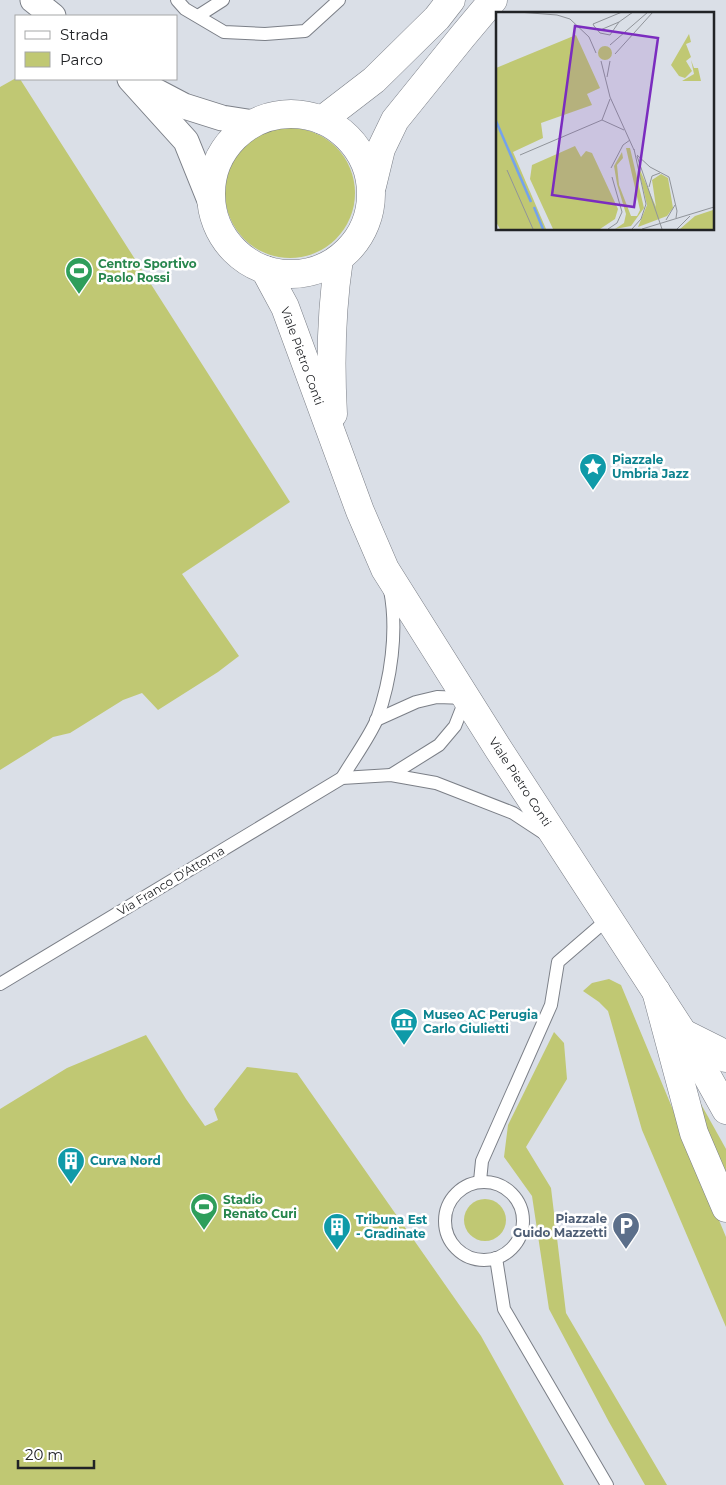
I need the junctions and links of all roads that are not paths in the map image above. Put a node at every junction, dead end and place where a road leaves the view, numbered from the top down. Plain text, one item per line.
1 (33, 0) edge
2 (177, 0) edge
3 (223, 0) edge
4 (339, 0) edge
5 (452, 0) edge
6 (493, 0) edge
7 (52, 15) edge
8 (198, 16) junction
9 (132, 80) edge
10 (133, 80) edge
11 (322, 120) junction
12 (254, 123) junction
13 (372, 188) junction
14 (211, 203) junction
15 (339, 259) junction
16 (265, 270) junction
17 (334, 443) junction
18 (385, 569) junction
19 (466, 698) junction
20 (376, 720) junction
21 (391, 775) junction
22 (342, 778) junction
23 (562, 845) junction
24 (609, 918) junction
25 (0, 984) edge
26 (656, 991) junction
27 (683, 1033) junction
28 (726, 1058) edge
29 (726, 1110) edge
30 (480, 1181) junction
31 (726, 1208) edge
32 (496, 1258) junction
33 (607, 1485) edge

1 - 7 street
2 - 8 lane
3 - 8 lane
4 - 8 lane
5 - 11 street
6 - 13 street
9 - 14 street
10 - 12 street
11 - 12 street
11 - 13 street
12 - 14 street
13 - 15 street
14 - 16 street
15 - 16 street
15 - 17 street, Viale Pietro Conti
16 - 17 street, Viale Pietro Conti
17 - 18 street, Viale Pietro Conti
18 - 19 street, Viale Pietro Conti
18 - 20 lane, Via Franco D'Attoma
19 - 20 lane
19 - 21 lane, Via Franco D'Attoma
19 - 23 street, Viale Pietro Conti
20 - 22 lane, Via Franco D'Attoma
21 - 22 lane, Via Franco D'Attoma
21 - 23 lane, Via Franco D'Attoma
22 - 25 lane, Via Franco D'Attoma
23 - 24 street, Viale Pietro Conti
24 - 26 street, Viale Pietro Conti
24 - 30 lane
26 - 27 street, Viale Pietro Conti
26 - 31 street
27 - 28 street
27 - 29 street, Viale Pietro Conti
30 - 32 lane
30 - 32 lane
32 - 33 lane

